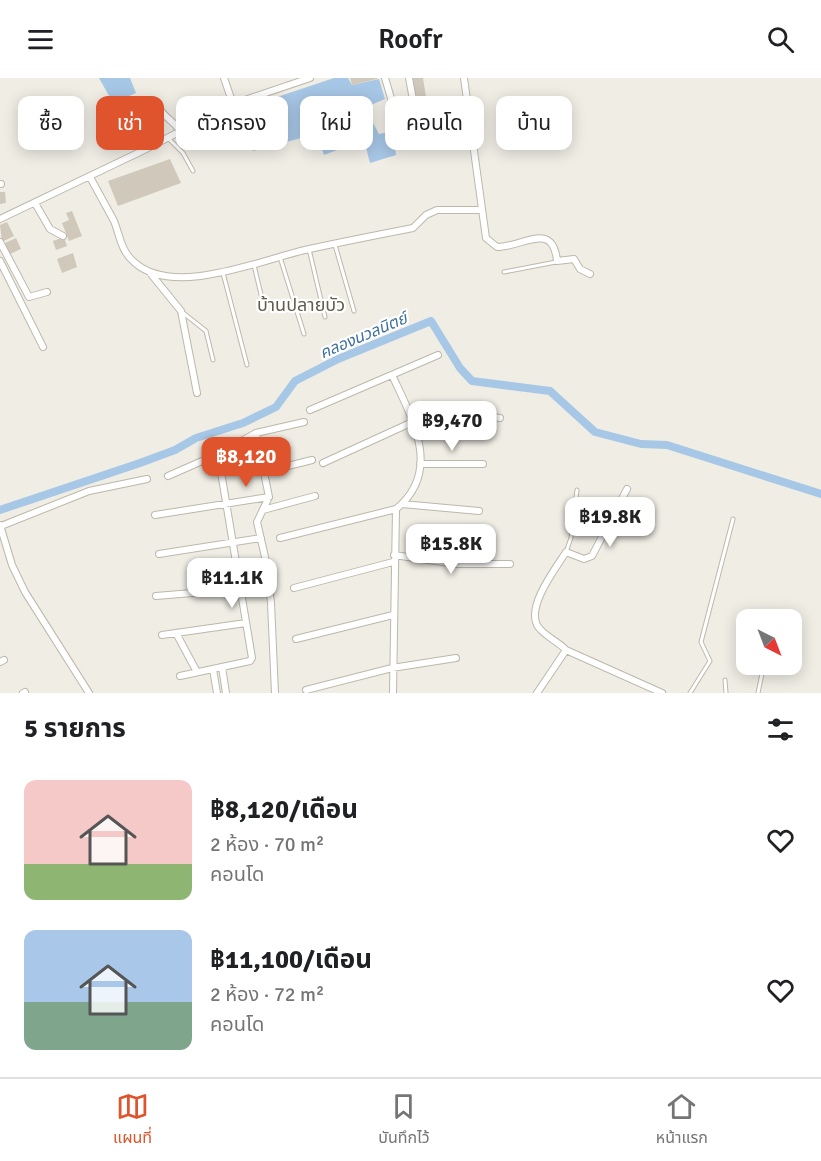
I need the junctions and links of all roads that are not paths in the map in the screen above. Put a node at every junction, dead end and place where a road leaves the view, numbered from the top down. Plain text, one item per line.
1 (224, 78) edge
2 (310, 78) edge
3 (385, 78) edge
4 (409, 78) edge
5 (464, 78) edge
6 (230, 96) edge
7 (257, 96) edge
8 (390, 96) edge
9 (412, 96) edge
10 (164, 116) edge
11 (176, 125) edge
12 (176, 133) edge
13 (168, 138) junction
14 (193, 171) dead end
15 (90, 177) junction
16 (35, 203) junction
17 (482, 210) junction
18 (0, 219) edge
19 (63, 236) dead end
20 (0, 242) edge
21 (334, 243) junction
22 (309, 249) junction
23 (280, 257) junction
24 (0, 261) edge
25 (557, 261) junction
26 (254, 265) junction
27 (504, 272) dead end
28 (150, 273) junction
29 (223, 273) junction
30 (590, 274) dead end
31 (47, 292) dead end
32 (264, 307) dead end
33 (181, 311) junction
34 (354, 311) dead end
35 (325, 317) dead end
36 (304, 334) dead end
37 (43, 347) dead end
38 (438, 355) dead end
39 (213, 360) dead end
40 (247, 365) dead end
41 (392, 375) junction
42 (197, 393) dead end
43 (310, 410) dead end
44 (500, 418) dead end
45 (413, 421) junction
46 (304, 422) dead end
47 (256, 434) junction
48 (218, 454) junction
49 (312, 460) dead end
50 (323, 463) dead end
51 (420, 464) junction
52 (483, 464) dead end
53 (264, 472) junction
54 (168, 476) dead end
55 (147, 479) dead end
56 (627, 489) dead end
57 (577, 490) dead end
58 (315, 496) dead end
59 (269, 497) junction
60 (226, 503) junction
61 (402, 504) junction
62 (396, 508) junction
63 (263, 510) junction
64 (479, 512) dead end
65 (155, 515) dead end
66 (733, 519) dead end
67 (0, 526) edge
68 (261, 538) junction
69 (280, 538) dead end
70 (233, 544) junction
71 (566, 552) junction
72 (159, 554) dead end
73 (394, 558) junction
74 (510, 564) dead end
75 (294, 588) dead end
76 (241, 589) junction
77 (156, 596) dead end
78 (393, 615) junction
79 (246, 622) junction
80 (176, 633) junction
81 (162, 635) dead end
82 (296, 639) dead end
83 (566, 650) junction
84 (456, 658) dead end
85 (222, 667) junction
86 (392, 668) junction
87 (213, 669) junction
88 (197, 672) junction
89 (762, 675) edge
90 (180, 676) dead end
91 (725, 680) dead end
92 (306, 690) dead end
93 (89, 693) edge
94 (217, 693) edge
95 (226, 693) edge
96 (275, 693) edge
97 (393, 693) edge
98 (537, 693) edge
99 (662, 693) edge
100 (690, 693) edge
101 (726, 693) edge
102 (758, 693) edge

1 - 6 street
2 - 7 street
3 - 8 street
4 - 9 street
5 - 17 street
10 - 11 street
12 - 13 street
13 - 14 lane
13 - 15 street
15 - 16 street
15 - 28 street
16 - 18 street
16 - 19 street
17 - 21 street
17 - 25 street
20 - 31 street
21 - 22 street
21 - 34 lane
22 - 23 street
22 - 35 lane
23 - 26 street
23 - 36 lane
24 - 37 street
25 - 27 lane
25 - 30 street
26 - 29 street
26 - 32 lane
28 - 29 street
28 - 33 street
29 - 40 lane
33 - 39 lane
33 - 42 street
38 - 41 street
41 - 43 street
41 - 45 street
44 - 45 street
45 - 50 street
45 - 51 street
46 - 47 street
47 - 48 street
47 - 53 street
48 - 54 street
48 - 60 street
49 - 53 street
51 - 52 street
51 - 61 street
53 - 59 street
55 - 67 street
56 - 71 street
57 - 71 lane
58 - 63 street
59 - 60 street
59 - 63 street
60 - 65 street
60 - 70 street
61 - 62 street
61 - 64 street
62 - 69 street
62 - 73 street
63 - 68 street
66 - 100 lane
67 - 93 street
68 - 70 street
68 - 96 street
70 - 72 street
70 - 76 street
71 - 83 street
73 - 74 street
73 - 75 street
73 - 78 street
76 - 77 street
76 - 79 street
78 - 82 street
78 - 86 street
79 - 80 street
79 - 85 street
80 - 81 street
80 - 88 street
83 - 98 street
83 - 99 street
84 - 86 street
85 - 87 street
85 - 95 street
86 - 92 street
86 - 97 street
87 - 88 street
87 - 94 street
88 - 90 street
89 - 102 lane
91 - 101 lane

